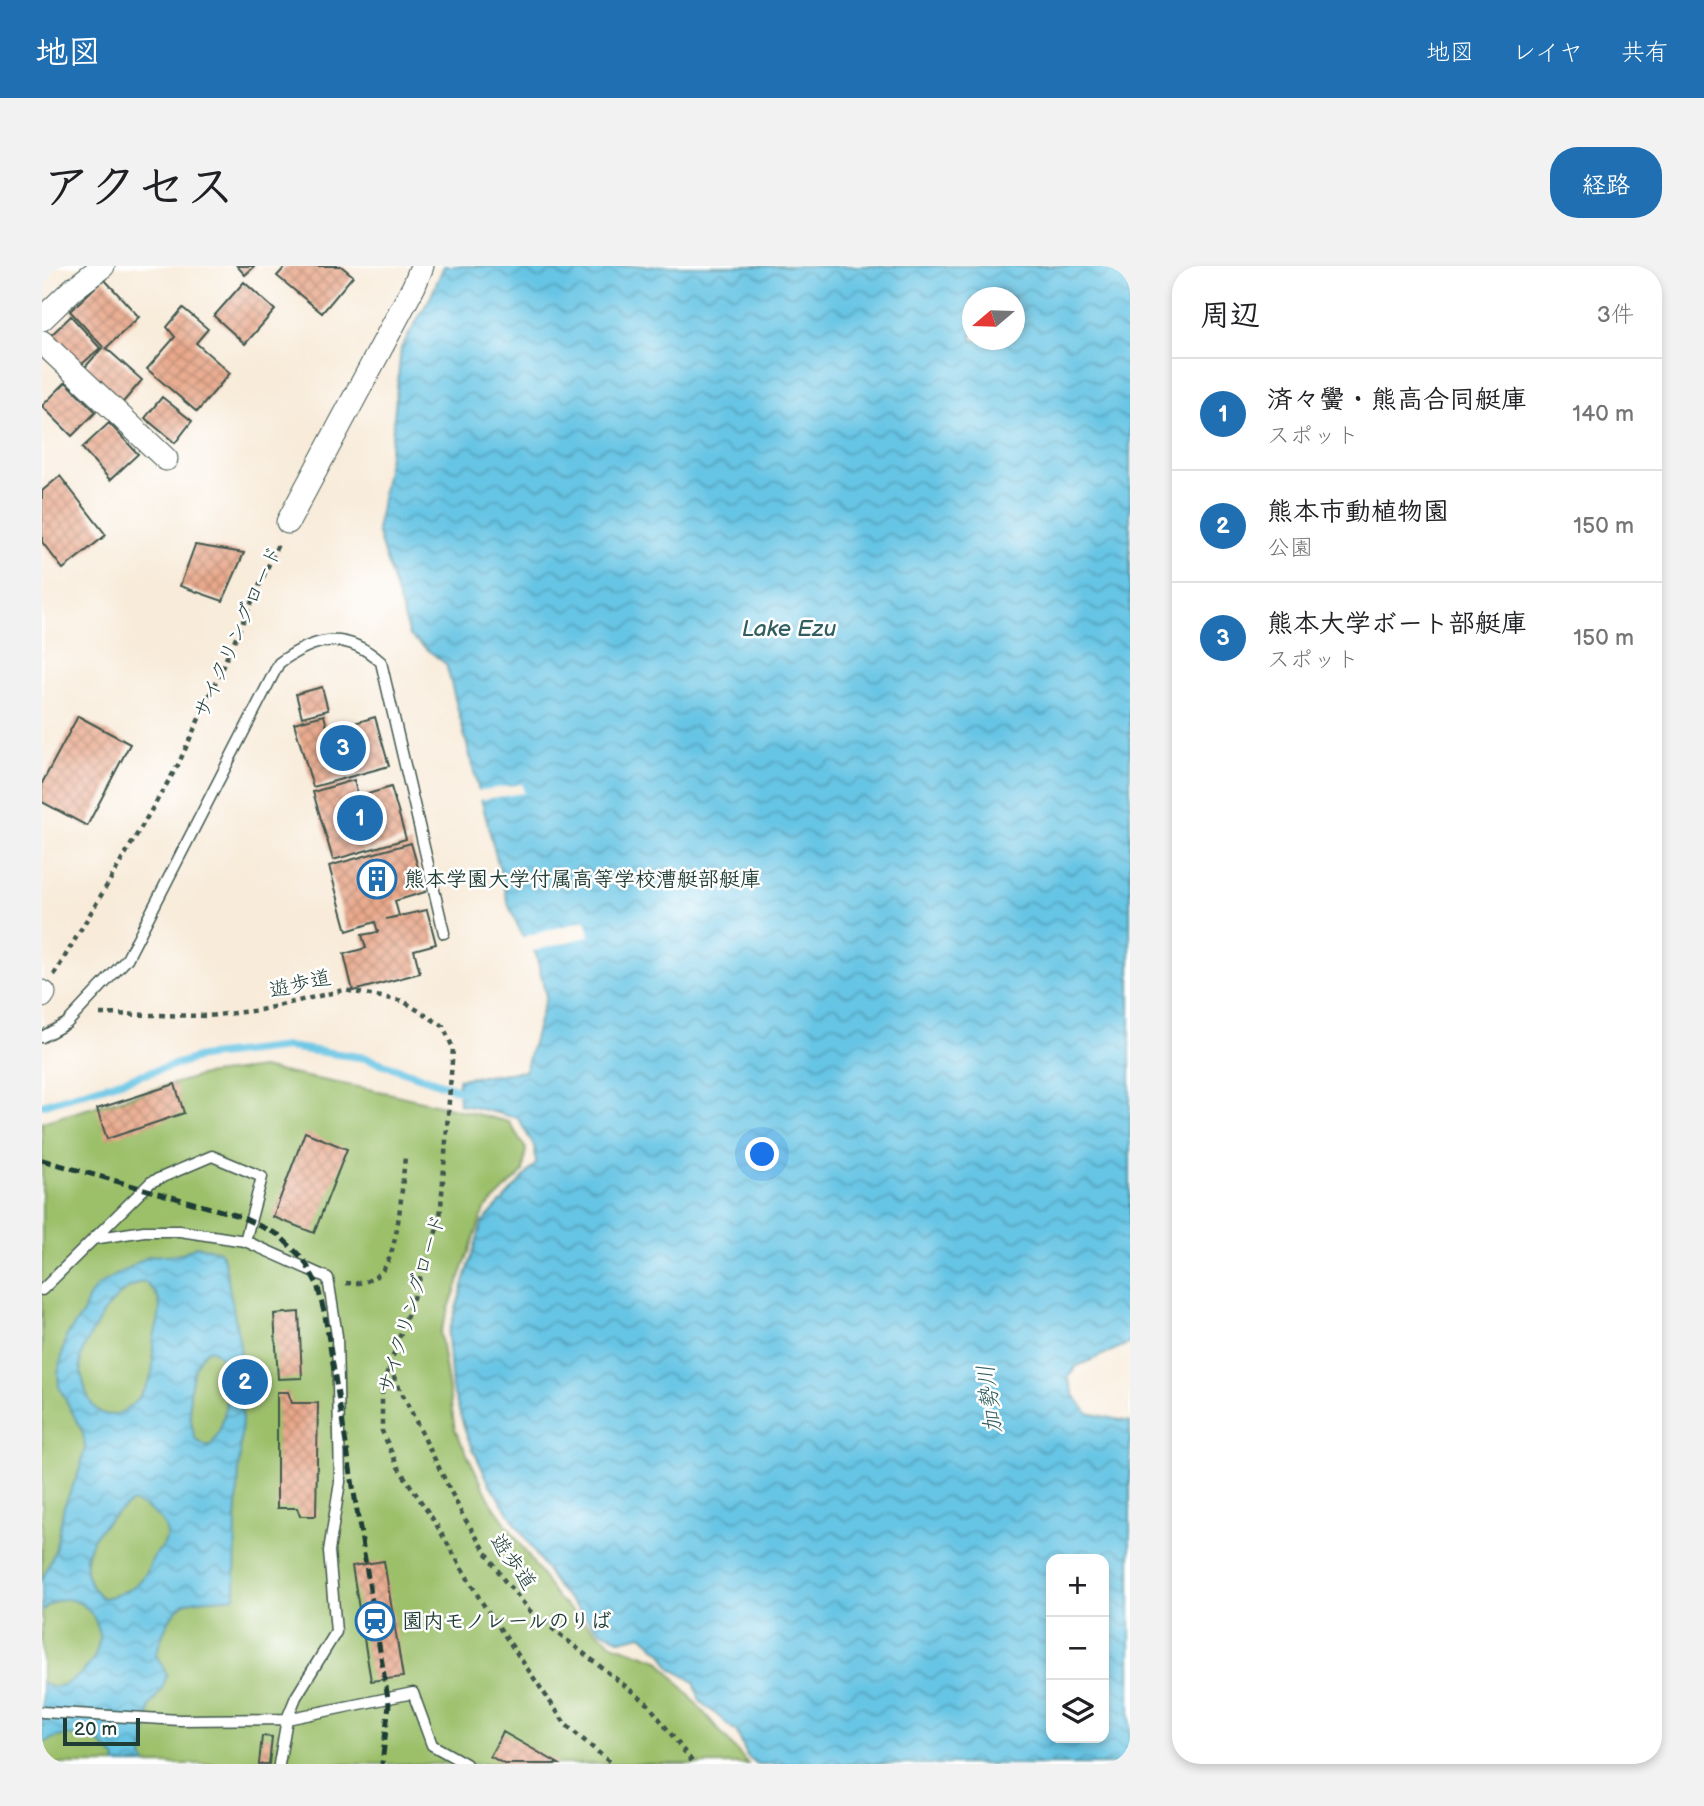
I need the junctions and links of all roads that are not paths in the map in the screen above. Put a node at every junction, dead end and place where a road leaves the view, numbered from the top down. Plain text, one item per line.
1 (103, 266) edge
2 (422, 266) edge
3 (42, 318) edge
4 (42, 342) edge
5 (166, 460) dead end
6 (288, 522) road end
7 (444, 933) dead end
8 (42, 1037) edge
9 (93, 1239) junction
10 (245, 1241) junction
11 (42, 1290) edge
12 (42, 1713) edge
13 (287, 1719) junction
14 (279, 1764) edge
15 (466, 1764) edge

1 - 3 street
2 - 6 street, サイクリングロード
4 - 5 street
7 - 8 lane
9 - 10 lane
9 - 10 lane
9 - 11 lane
10 - 13 lane
12 - 13 lane
13 - 14 lane
13 - 15 lane

